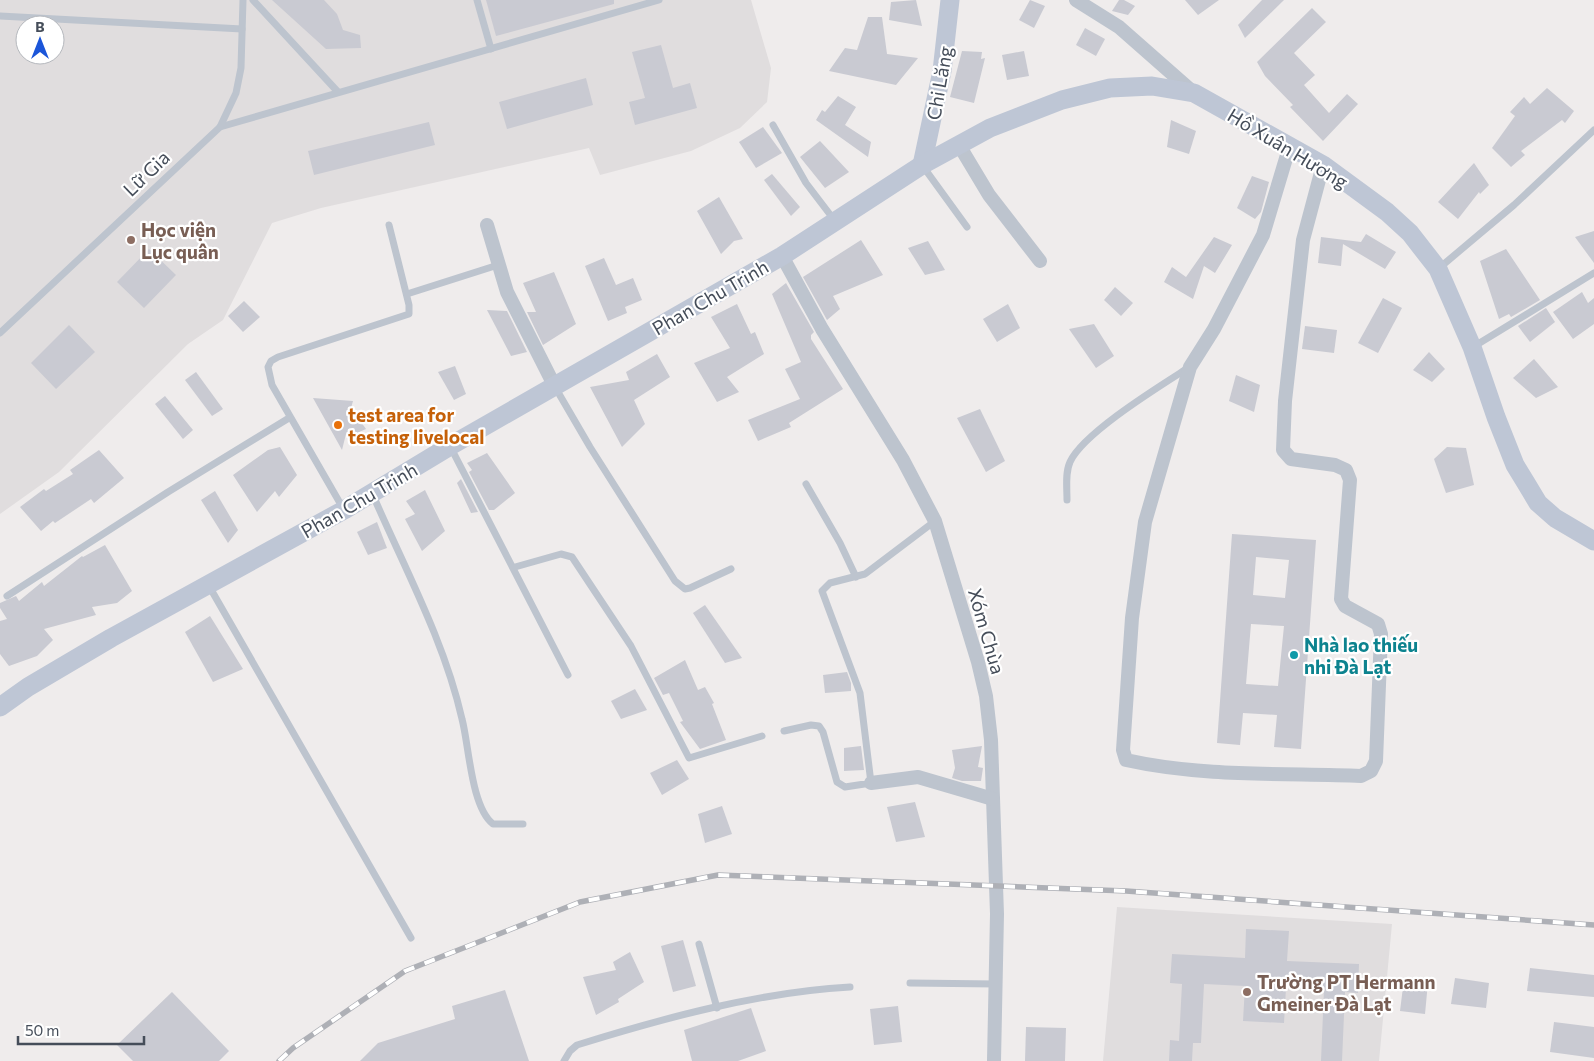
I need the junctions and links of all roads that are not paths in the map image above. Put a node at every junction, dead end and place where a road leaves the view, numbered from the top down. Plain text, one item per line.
1 (243, 0) edge
2 (254, 0) edge
3 (477, 0) edge
4 (659, 0) edge
5 (950, 0) edge
6 (1076, 0) edge
7 (641, 2) edge
8 (0, 16) edge
9 (242, 30) junction
10 (491, 49) junction
11 (338, 92) junction
12 (1194, 94) junction
13 (773, 125) dead end
14 (220, 127) junction
15 (1594, 130) edge
16 (959, 145) junction
17 (1290, 145) junction
18 (922, 165) junction
19 (1323, 165) junction
20 (835, 221) junction
21 (389, 224) dead end
22 (487, 225) dead end
23 (967, 227) dead end
24 (782, 256) junction
25 (1040, 261) dead end
26 (498, 265) junction
27 (1438, 269) junction
28 (1594, 273) edge
29 (407, 294) junction
30 (0, 333) edge
31 (1472, 347) junction
32 (1190, 367) junction
33 (555, 387) junction
34 (289, 418) junction
35 (450, 446) junction
36 (806, 484) dead end
37 (372, 493) junction
38 (1067, 500) dead end
39 (344, 510) junction
40 (935, 521) junction
41 (1594, 541) edge
42 (515, 566) junction
43 (731, 569) dead end
44 (856, 577) junction
45 (209, 586) junction
46 (7, 596) dead end
47 (568, 675) dead end
48 (0, 707) edge
49 (784, 731) dead end
50 (762, 736) dead end
51 (871, 783) junction
52 (993, 799) junction
53 (523, 824) dead end
54 (411, 938) dead end
55 (699, 944) dead end
56 (910, 983) dead end
57 (996, 984) junction
58 (850, 986) dead end
59 (717, 1008) junction
60 (564, 1061) edge
61 (994, 1061) edge

1 - 9 lane, Lữ Gia
2 - 11 lane
3 - 10 lane
4 - 7 lane
5 - 18 main road, Chi Lăng
6 - 12 street
7 - 10 lane
8 - 9 lane
9 - 14 lane, Lữ Gia
10 - 11 lane
11 - 14 lane
12 - 16 main road, Hồ Xuân Hương
12 - 17 main road, Hồ Xuân Hương
13 - 20 lane
14 - 30 lane, Lữ Gia
15 - 27 lane
16 - 18 main road, Hồ Xuân Hương
16 - 25 street
17 - 19 main road, Hồ Xuân Hương
17 - 32 street
18 - 20 main road, Phan Chu Trinh
18 - 23 lane
19 - 27 main road, Hồ Xuân Hương
19 - 32 street
20 - 24 main road, Phan Chu Trinh
21 - 29 lane
22 - 26 street
24 - 33 main road, Phan Chu Trinh
24 - 40 street, Xóm Chùa
26 - 29 lane
26 - 33 street
27 - 31 main road, Hồ Xuân Hương
28 - 31 lane
29 - 34 lane
31 - 41 main road, Hồ Xuân Hương
32 - 38 lane
33 - 35 main road, Phan Chu Trinh
33 - 43 lane
34 - 39 lane
34 - 46 lane
35 - 37 main road, Phan Chu Trinh
35 - 42 lane
36 - 44 lane
37 - 39 main road, Phan Chu Trinh
37 - 53 lane
39 - 45 main road, Phan Chu Trinh
40 - 44 lane
40 - 52 street, Xóm Chùa
42 - 47 lane
42 - 50 lane
44 - 51 lane
45 - 48 main road, Phan Chu Trinh
45 - 54 lane
49 - 51 lane
51 - 52 street
52 - 57 street, Xóm Chùa
55 - 59 lane
56 - 57 lane
57 - 61 street, Xóm Chùa
58 - 59 lane
59 - 60 lane

